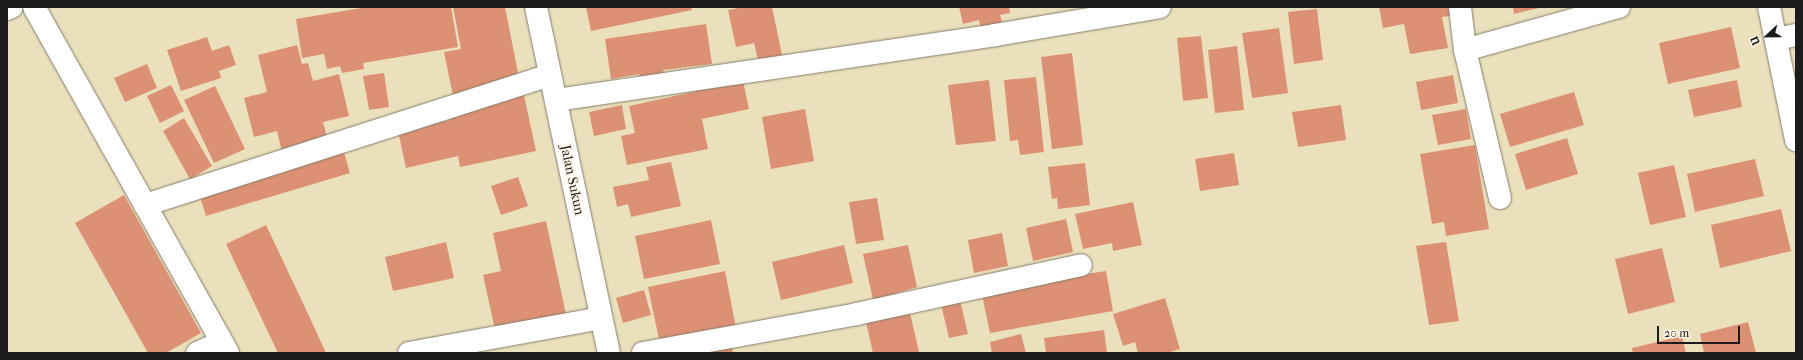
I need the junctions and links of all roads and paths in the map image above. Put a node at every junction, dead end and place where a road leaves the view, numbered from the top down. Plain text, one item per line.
1 (12, 7) edge
2 (34, 7) edge
3 (536, 7) edge
4 (1160, 7) edge
5 (1460, 7) edge
6 (1619, 7) edge
7 (1769, 7) edge
8 (7, 9) edge
9 (1786, 37) edge
10 (1466, 50) junction
11 (550, 75) junction
12 (556, 100) junction
13 (1796, 140) edge
14 (1500, 198) dead end
15 (145, 205) junction
16 (1081, 264) dead end
17 (601, 318) junction
18 (225, 348) edge
19 (197, 353) edge
20 (409, 353) edge
21 (609, 353) edge
22 (643, 353) edge

1 - 8 street
2 - 15 street
3 - 11 street, Jalan Sukun
4 - 12 street
5 - 10 street
6 - 10 street
7 - 9 street
9 - 13 street
10 - 14 street
11 - 12 street, Jalan Sukun
11 - 15 street
12 - 17 street, Jalan Sukun
15 - 18 street
16 - 22 street
17 - 20 street
17 - 21 street, Jalan Sukun
18 - 19 street

